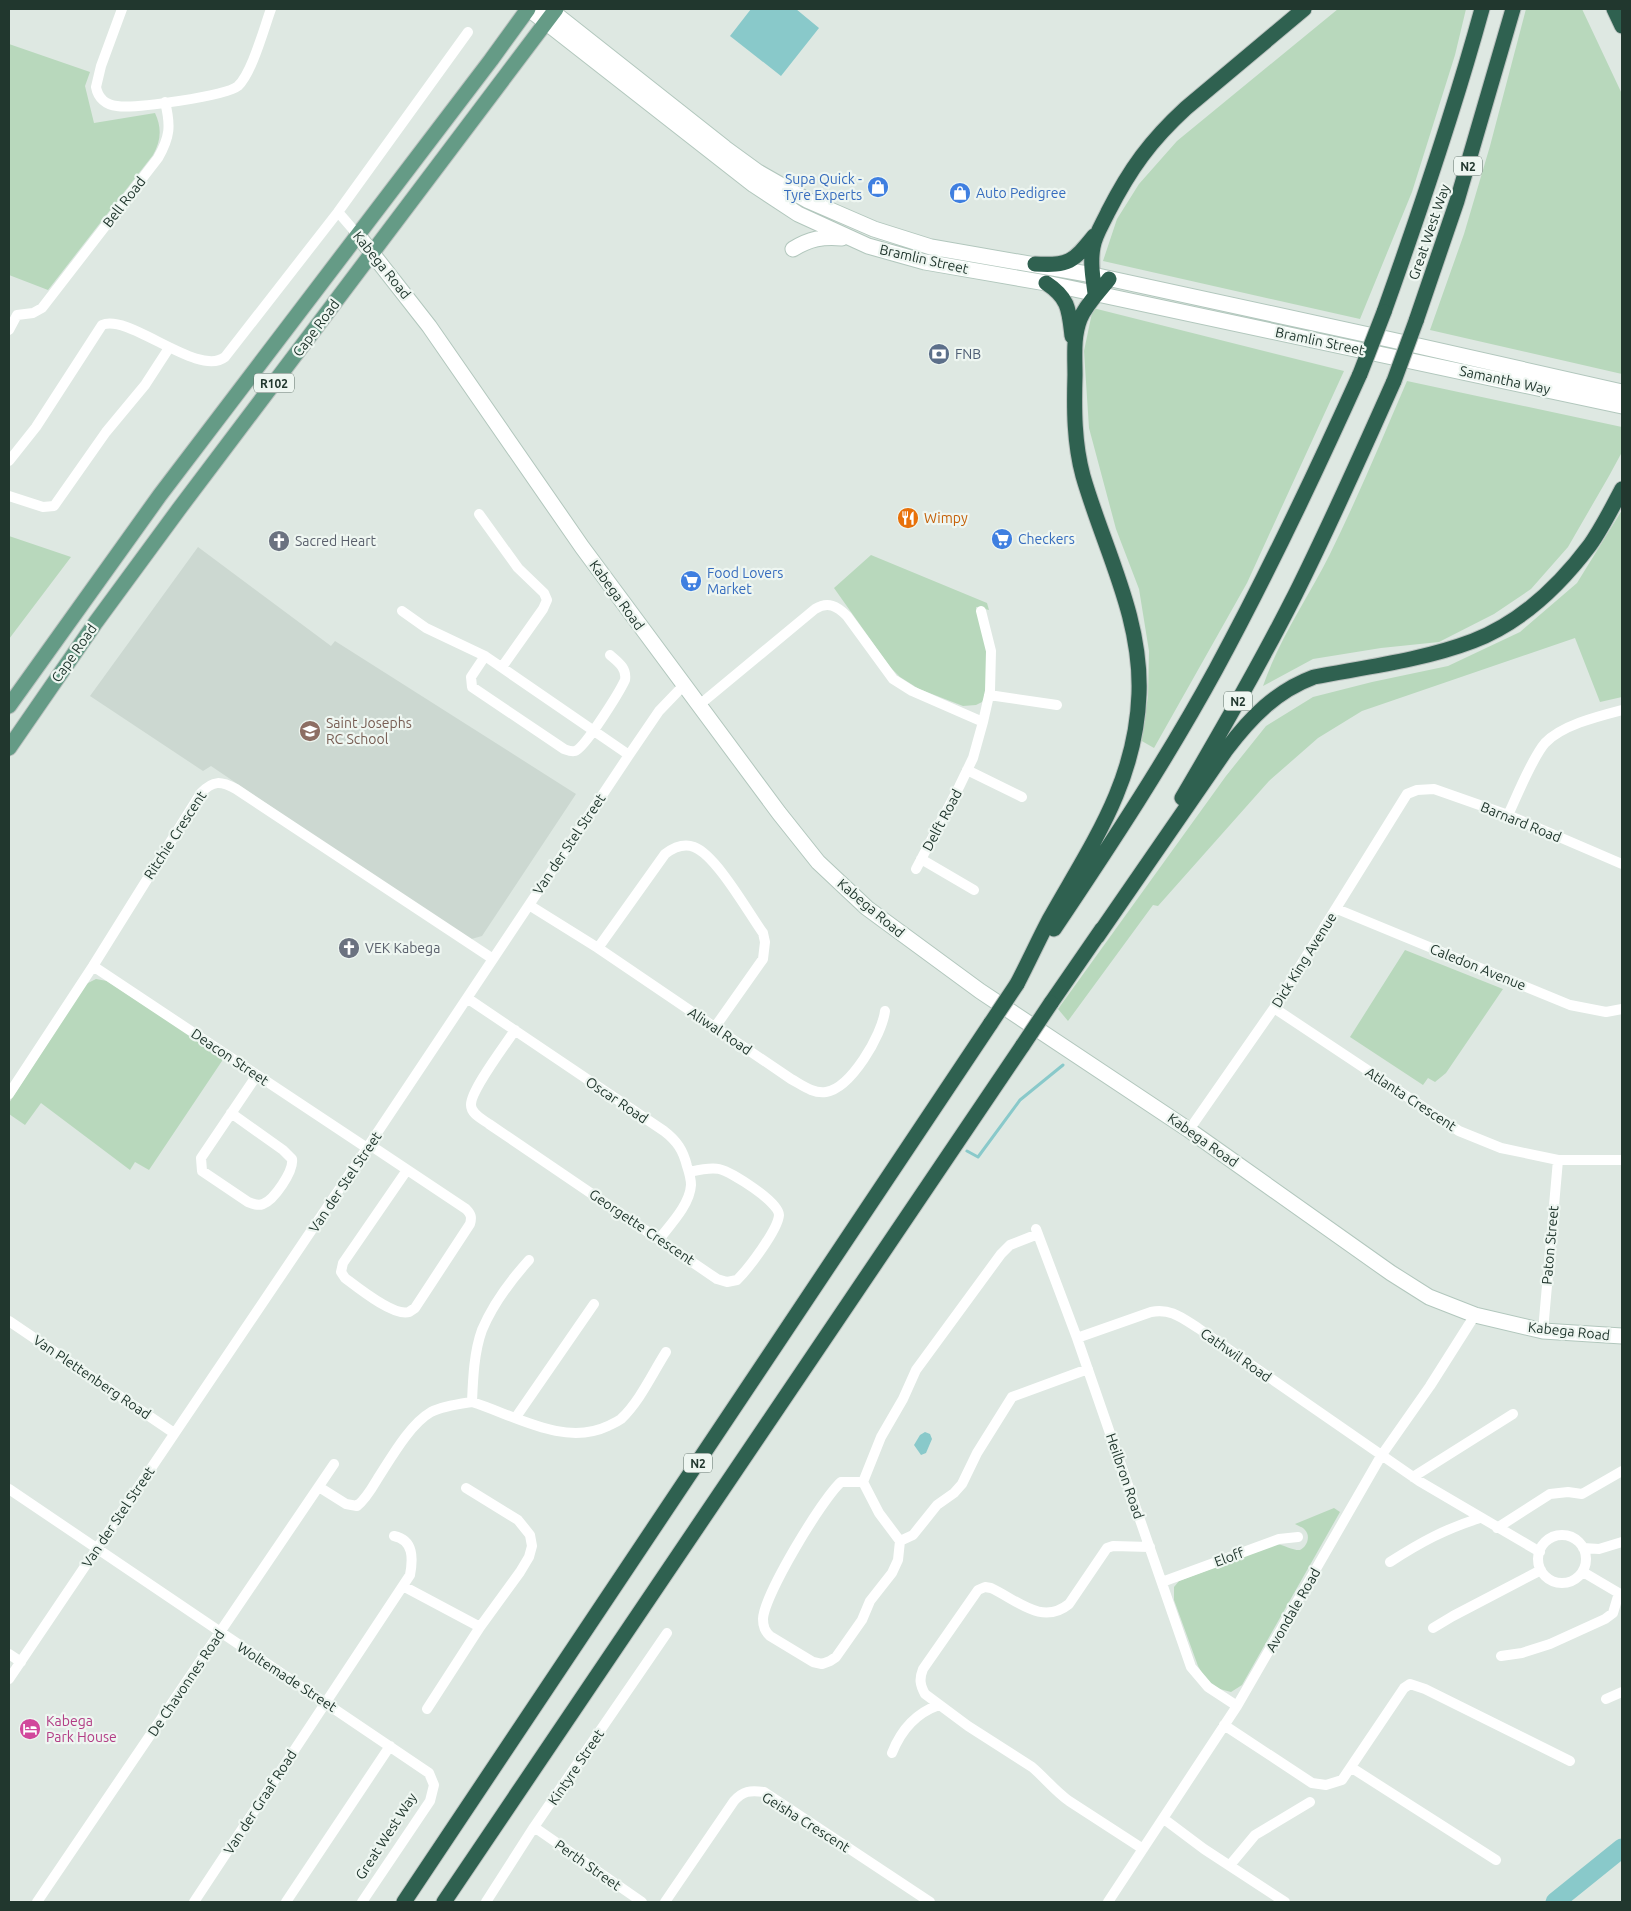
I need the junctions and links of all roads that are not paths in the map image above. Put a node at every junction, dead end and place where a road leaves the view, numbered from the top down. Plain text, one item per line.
1 (122, 9) edge
2 (271, 9) edge
3 (528, 9) edge
4 (1304, 9) edge
5 (1482, 9) edge
6 (1514, 9) edge
7 (1614, 9) edge
8 (551, 13) edge
9 (1622, 26) edge
10 (468, 32) dead end
11 (165, 102) junction
12 (338, 212) junction
13 (1099, 230) junction
14 (357, 234) junction
15 (853, 240) junction
16 (793, 249) dead end
17 (373, 252) junction
18 (1035, 264) junction
19 (1093, 276) junction
20 (1109, 279) junction
21 (1046, 283) junction
22 (1097, 294) junction
23 (9, 330) edge
24 (1392, 340) joint
25 (1074, 347) junction
26 (169, 348) junction
27 (1387, 355) joint
28 (1622, 392) edge
29 (1622, 406) edge
30 (9, 461) edge
31 (1622, 489) edge
32 (9, 496) edge
33 (479, 514) dead end
34 (402, 611) dead end
35 (981, 611) dead end
36 (610, 655) dead end
37 (485, 656) junction
38 (502, 667) junction
39 (683, 686) junction
40 (989, 695) junction
41 (1057, 705) dead end
42 (9, 706) edge
43 (698, 706) junction
44 (1622, 710) edge
45 (983, 722) junction
46 (593, 730) junction
47 (9, 748) edge
48 (629, 755) junction
49 (967, 770) junction
50 (1417, 790) joint
51 (1022, 797) dead end
52 (1508, 816) junction
53 (921, 859) junction
54 (1622, 864) edge
55 (916, 869) dead end
56 (974, 890) dead end
57 (529, 904) junction
58 (1336, 909) junction
59 (1097, 937) junction
60 (598, 948) junction
61 (493, 959) junction
62 (93, 966) junction
63 (1017, 984) junction
64 (467, 998) junction
65 (1274, 1008) junction
66 (1622, 1009) edge
67 (885, 1011) dead end
68 (715, 1028) junction
69 (514, 1030) junction
70 (257, 1076) junction
71 (9, 1094) edge
72 (231, 1113) junction
73 (1189, 1130) junction
74 (368, 1146) junction
75 (1558, 1160) junction
76 (1622, 1160) edge
77 (407, 1170) junction
78 (688, 1172) junction
79 (660, 1238) junction
80 (529, 1260) dead end
81 (594, 1304) dead end
82 (1475, 1315) junction
83 (9, 1322) edge
84 (1543, 1331) junction
85 (1622, 1336) edge
86 (1077, 1338) junction
87 (666, 1352) dead end
88 (1088, 1369) junction
89 (472, 1402) junction
90 (1513, 1414) dead end
91 (516, 1417) junction
92 (174, 1433) junction
93 (1381, 1456) junction
94 (334, 1464) dead end
95 (1622, 1471) edge
96 (1413, 1477) junction
97 (863, 1482) junction
98 (319, 1487) junction
99 (466, 1488) dead end
100 (9, 1489) edge
101 (1461, 1507) junction
102 (1480, 1518) junction
103 (1452, 1527) junction
104 (1497, 1528) junction
105 (394, 1536) dead end
106 (1298, 1537) dead end
107 (900, 1541) junction
108 (1622, 1542) edge
109 (1150, 1547) junction
110 (97, 1548) junction
111 (1584, 1548) junction
112 (1540, 1552) junction
113 (1390, 1562) dead end
114 (1541, 1570) junction
115 (1583, 1572) junction
116 (1162, 1582) junction
117 (403, 1586) junction
118 (1621, 1594) edge
119 (480, 1626) junction
120 (1433, 1628) dead end
121 (220, 1633) junction
122 (667, 1633) dead end
123 (9, 1654) edge
124 (1501, 1656) dead end
125 (21, 1662) junction
126 (9, 1679) edge
127 (1622, 1692) edge
128 (1606, 1700) dead end
129 (326, 1702) junction
130 (939, 1705) junction
131 (1237, 1706) junction
132 (427, 1709) dead end
133 (1224, 1726) junction
134 (390, 1746) junction
135 (892, 1753) dead end
136 (1570, 1761) dead end
137 (1352, 1768) junction
138 (434, 1785) joint
139 (1310, 1802) dead end
140 (1164, 1819) junction
141 (534, 1827) junction
142 (1143, 1849) junction
143 (1496, 1860) dead end
144 (1230, 1865) junction
145 (37, 1902) edge
146 (194, 1902) edge
147 (286, 1902) edge
148 (362, 1902) edge
149 (404, 1902) edge
150 (444, 1902) edge
151 (486, 1902) edge
152 (642, 1902) edge
153 (664, 1902) edge
154 (930, 1902) edge
155 (1108, 1902) edge
156 (1285, 1902) edge

1 - 11 street
2 - 11 street
3 - 8 main road, Bramlin Street
3 - 14 main road, Cape Road / R102
4 - 13 highway
5 - 63 highway, Great West Way / N2, bridge
6 - 59 highway, Great West Way / N2, bridge
7 - 9 highway
8 - 15 main road, Bramlin Street
8 - 17 main road, Cape Road / R102
8 - 18 main road, Bramlin Street
10 - 12 street
11 - 23 street, Bell Road
12 - 14 street, Kabega Road
12 - 26 street
13 - 18 highway
13 - 19 highway
14 - 17 main road, Kabega Road
14 - 42 main road, Cape Road / R102
15 - 16 main road
15 - 21 main road, Bramlin Street
17 - 39 main road, Kabega Road
17 - 47 main road, Cape Road / R102
18 - 19 main road, Bramlin Street
19 - 20 main road, Bramlin Street
19 - 22 highway
20 - 22 highway
20 - 24 main road, Bramlin Street
21 - 22 main road, Bramlin Street
21 - 25 highway
22 - 25 highway
22 - 27 main road, Bramlin Street
24 - 28 main road, Samantha Way
25 - 63 highway
26 - 30 street
26 - 32 street
27 - 29 main road, Samantha Way
31 - 59 highway
33 - 38 street
34 - 37 street
35 - 40 street, Delft Road
36 - 46 street
37 - 38 street
37 - 46 street
38 - 46 street
39 - 43 main road, Kabega Road
39 - 48 street, Van der Stel Street
40 - 41 street
40 - 45 street, Delft Road
43 - 45 street
43 - 73 main road, Kabega Road
44 - 52 street
45 - 49 street, Delft Road
46 - 48 street
48 - 57 street, Van der Stel Street
49 - 51 street
49 - 53 street, Delft Road
50 - 52 street, Barnard Road
50 - 58 street, Dick King Avenue
52 - 54 street, Barnard Road
53 - 55 street, Delft Road
53 - 56 street
57 - 60 street, Aliwal Road
57 - 61 street, Van der Stel Street
58 - 65 street, Dick King Avenue
58 - 66 street, Caledon Avenue
59 - 150 highway, N2, bridge
60 - 68 street, Aliwal Road
60 - 68 street
61 - 62 street, Ritchie Crescent
61 - 64 street, Van der Stel Street
62 - 70 street, Deacon Street
62 - 71 street, Ritchie Crescent
63 - 149 highway, N2, bridge
64 - 69 street, Oscar Road
64 - 74 street, Van der Stel Street
65 - 73 street, Dick King Avenue
65 - 75 street, Atlanta Crescent
67 - 68 street, Aliwal Road
69 - 78 street, Oscar Road
69 - 79 street, Georgette Crescent
70 - 72 street
70 - 74 street, Deacon Street
72 - 72 street
73 - 82 main road, Kabega Road
74 - 77 street, Deacon Street
74 - 92 street, Van der Stel Street
75 - 76 street, Atlanta Crescent
75 - 84 street, Paton Street
77 - 77 street, Deacon Street
78 - 79 street, Oscar Road
78 - 79 street, Georgette Crescent
80 - 89 street
81 - 91 street
82 - 84 main road, Kabega Road
82 - 93 street, Avondale Road
83 - 92 street, Van Plettenberg Road
84 - 85 main road, Kabega Road
86 - 88 street, Heilbron Road
86 - 93 street, Cathwil Road
86 - 97 street, Heilbron Road
87 - 91 street
88 - 107 street
88 - 109 street, Heilbron Road
89 - 91 street
89 - 98 street
90 - 96 street
92 - 110 street, Van der Stel Street
93 - 96 street, Cathwil Road
93 - 131 street, Avondale Road
94 - 98 street, De Chavonnes Road
95 - 104 street
96 - 101 street, Cathwil Road
97 - 107 street
97 - 107 street
98 - 121 street, De Chavonnes Road
99 - 119 street
100 - 110 street, Woltemade Street
101 - 102 street, Cathwil Road
101 - 103 street
102 - 103 street
102 - 104 street, Cathwil Road
103 - 113 street
104 - 112 street, Cathwil Road
105 - 117 street, Van der Graaf Road
106 - 116 street, Eloff
108 - 111 street
109 - 116 street, Heilbron Road
109 - 130 street
110 - 121 street, Woltemade Street
110 - 125 street, Van der Stel Street
111 - 112 street
111 - 115 street
112 - 114 street
114 - 115 street
114 - 120 street
115 - 118 street
116 - 131 street, Heilbron Road
117 - 119 street
117 - 129 street, Van der Graaf Road
118 - 124 street
119 - 132 street
121 - 129 street, Woltemade Street
121 - 145 street, De Chavonnes Road
122 - 141 street, Kintyre Street
123 - 125 street
125 - 126 street, Van der Stel Street
127 - 128 street
129 - 134 street, Woltemade Street
129 - 146 street, Van der Graaf Road
130 - 135 street
130 - 142 street
131 - 133 street, Avondale Road
133 - 137 street
133 - 140 street, Avondale Road
134 - 138 street, Woltemade Street
134 - 147 street
136 - 137 street
137 - 143 street
138 - 148 street, Great West Way
139 - 144 street
140 - 142 street, Avondale Road
140 - 144 street
141 - 151 street, Kintyre Street
141 - 152 street, Perth Street
142 - 155 street, Avondale Road
144 - 156 street
153 - 154 street, Geisha Crescent

